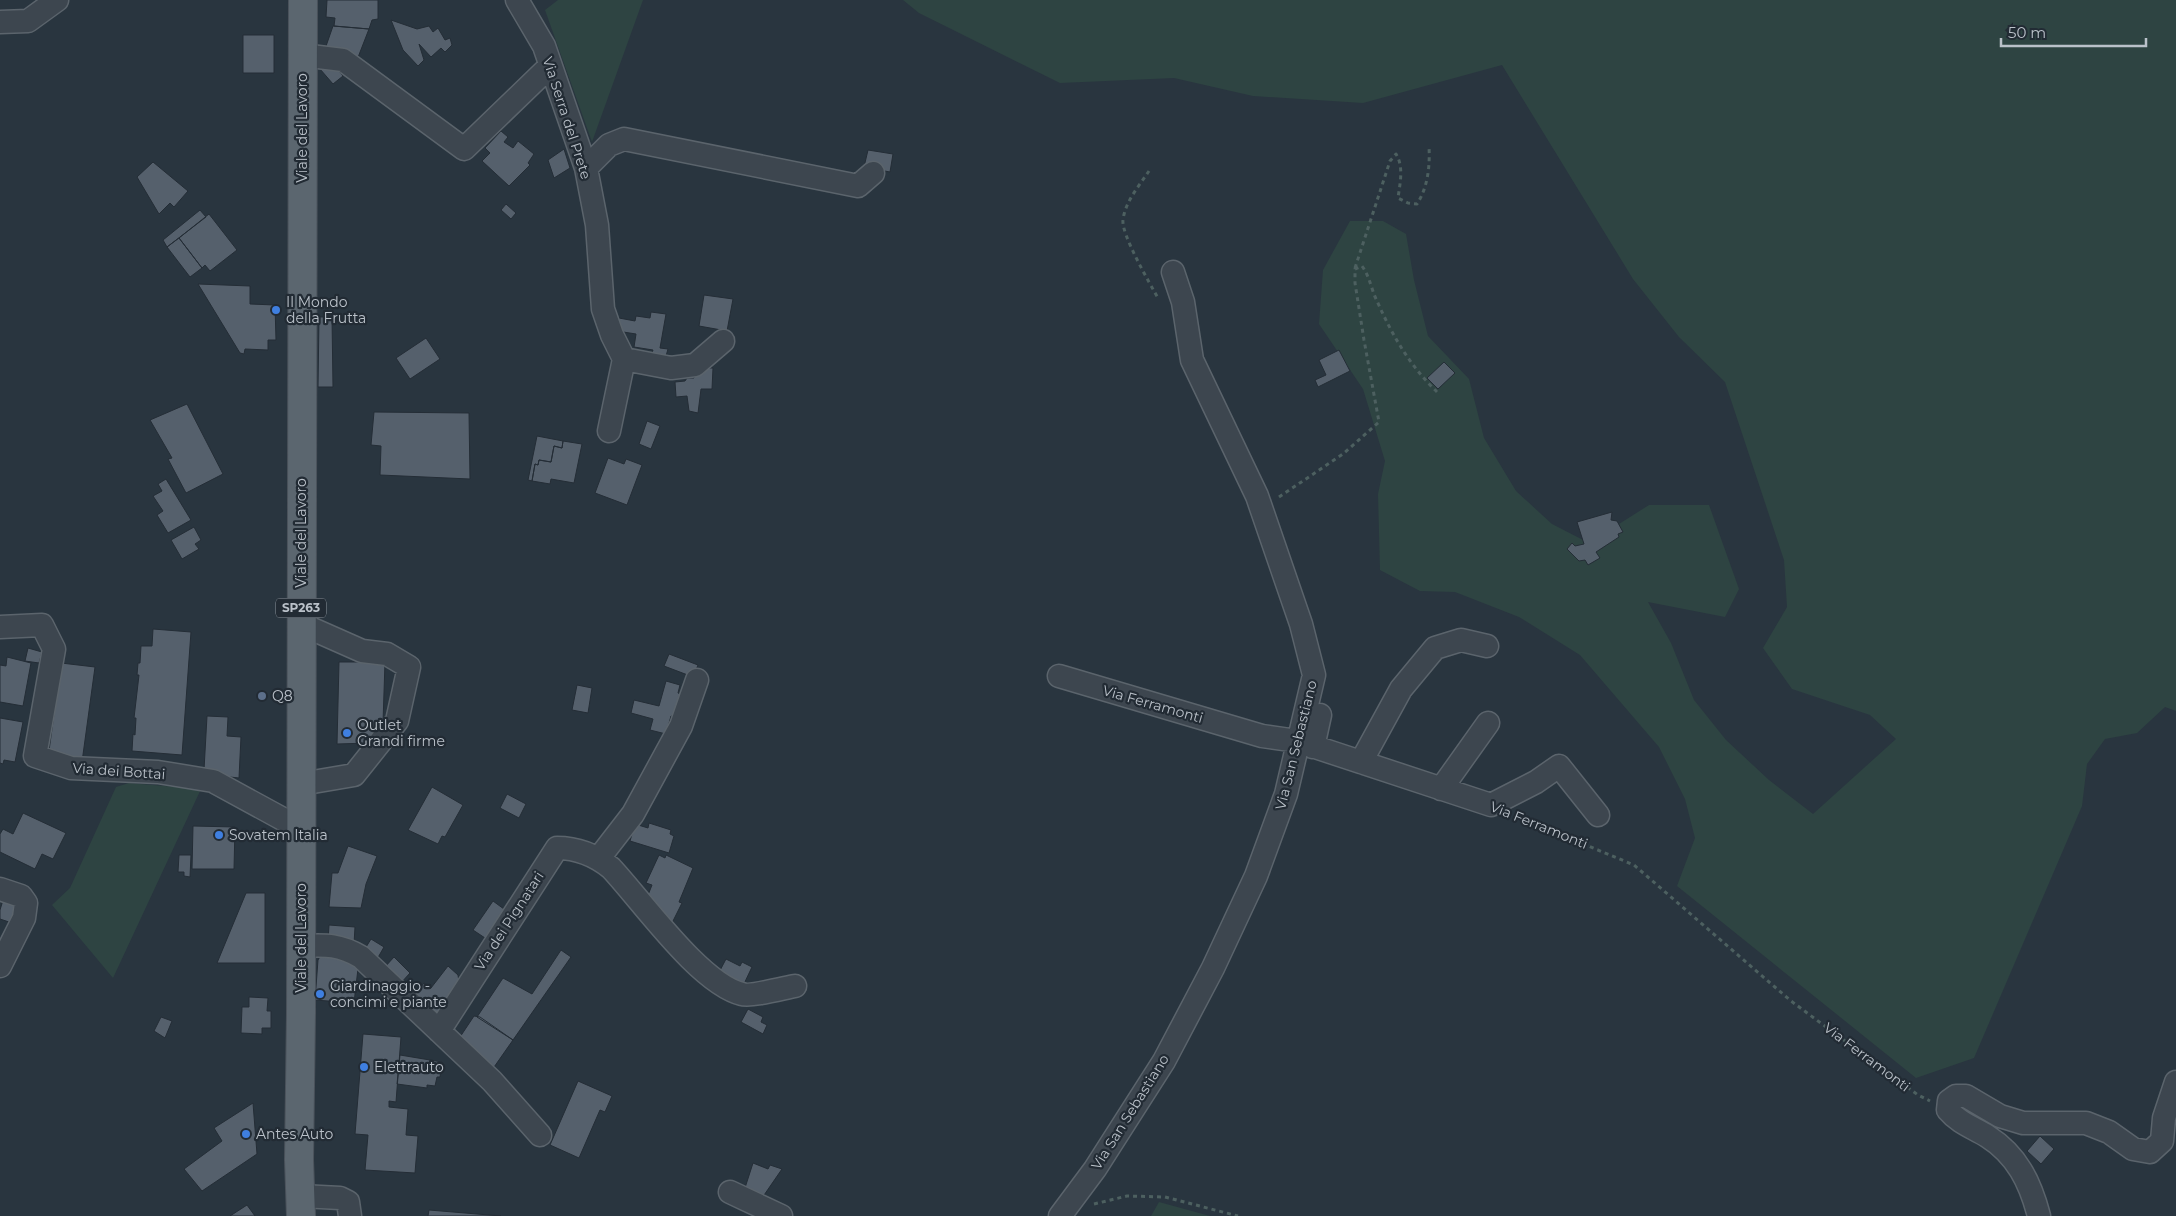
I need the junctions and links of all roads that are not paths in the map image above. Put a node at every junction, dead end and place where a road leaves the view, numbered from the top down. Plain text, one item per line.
1 (57, 0) edge
2 (302, 0) edge
3 (517, 0) edge
4 (0, 22) edge
5 (302, 55) junction
6 (550, 66) junction
7 (586, 168) junction
8 (873, 173) dead end
9 (1173, 272) dead end
10 (723, 341) dead end
11 (624, 358) junction
12 (609, 430) dead end
13 (301, 624) junction
14 (0, 627) edge
15 (1487, 646) dead end
16 (1059, 676) dead end
17 (697, 680) dead end
18 (1320, 715) dead end
19 (1488, 723) dead end
20 (1305, 744) junction
21 (1361, 762) junction
22 (301, 784) junction
23 (1441, 789) junction
24 (1598, 815) dead end
25 (301, 828) junction
26 (599, 858) junction
27 (0, 889) edge
28 (302, 946) junction
29 (0, 966) edge
30 (795, 986) dead end
31 (439, 1031) junction
32 (2176, 1082) edge
33 (540, 1136) dead end
34 (730, 1192) dead end
35 (301, 1206) edge
36 (1061, 1214) edge
37 (350, 1216) edge
38 (781, 1216) edge
39 (2039, 1216) edge

1 - 4 street
2 - 5 main road, Viale del Lavoro / SP263
3 - 6 street, Via Serra del Prete
5 - 6 street
5 - 13 main road, Viale del Lavoro / SP263
6 - 7 street, Via Serra del Prete
7 - 8 street
7 - 11 street, Via Serra del Prete
9 - 20 street, Via San Sebastiano
10 - 11 street
11 - 12 street
13 - 22 main road, Viale del Lavoro / SP263
13 - 22 street
14 - 25 street, Via dei Bottai
15 - 21 street
16 - 20 street, Via Ferramonti
17 - 26 street
18 - 20 street
19 - 23 street
20 - 21 street, Via Ferramonti
20 - 36 street, Via San Sebastiano
21 - 23 street, Via Ferramonti
22 - 25 main road, Viale del Lavoro / SP263
23 - 24 street, Via Ferramonti
25 - 28 main road, Viale del Lavoro / SP263
26 - 30 street
26 - 31 street, Via dei Pignatari
27 - 29 street
28 - 31 street
28 - 35 main road, Viale del Lavoro / SP263
31 - 33 street
32 - 39 street
34 - 38 street
35 - 37 street

